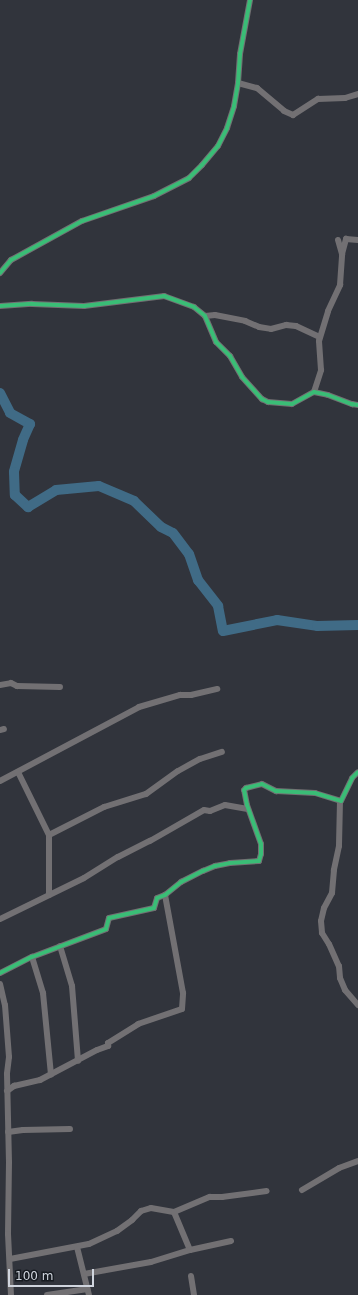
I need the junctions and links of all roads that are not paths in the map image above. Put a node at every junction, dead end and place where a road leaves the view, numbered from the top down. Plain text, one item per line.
1 (250, 0) edge
2 (238, 83) junction
3 (358, 94) edge
4 (338, 240) dead end
5 (358, 240) edge
6 (342, 254) junction
7 (0, 273) edge
8 (0, 306) edge
9 (205, 316) junction
10 (320, 337) junction
11 (314, 392) junction
12 (358, 405) edge
13 (0, 685) edge
14 (60, 687) dead end
15 (216, 688) dead end
16 (222, 752) dead end
17 (18, 772) junction
18 (358, 772) edge
19 (0, 781) edge
20 (340, 801) junction
21 (248, 809) junction
22 (48, 835) junction
23 (48, 895) junction
24 (165, 895) junction
25 (0, 919) edge
26 (60, 946) junction
27 (32, 958) junction
28 (0, 973) edge
29 (0, 984) edge
30 (358, 1004) edge
31 (78, 1061) junction
32 (51, 1075) junction
33 (7, 1091) junction
34 (70, 1129) dead end
35 (8, 1132) junction
36 (358, 1161) edge
37 (302, 1190) dead end
38 (267, 1191) dead end
39 (174, 1212) junction
40 (231, 1241) dead end
41 (77, 1247) junction
42 (190, 1250) junction
43 (10, 1258) junction
44 (84, 1274) junction
45 (191, 1276) dead end
46 (89, 1292) edge
47 (11, 1295) edge
48 (48, 1295) edge
49 (194, 1295) edge

1 - 2 street
2 - 3 street
2 - 7 street
4 - 6 street
5 - 6 street
6 - 10 street
8 - 9 street
9 - 10 street
9 - 11 street
10 - 11 street
11 - 12 street
13 - 14 street
15 - 17 street
16 - 22 street
17 - 19 street
17 - 22 street
18 - 20 street
20 - 21 street
20 - 30 street
21 - 23 street
21 - 24 street
22 - 23 street
23 - 25 street
24 - 26 street
24 - 31 street
26 - 27 street
26 - 31 street
27 - 28 street
27 - 32 street
29 - 33 street
31 - 32 street
32 - 33 street
33 - 35 street
34 - 35 street
35 - 43 street
36 - 37 street
38 - 39 street
39 - 41 street
39 - 42 street
40 - 42 street
41 - 43 street
41 - 44 street
42 - 44 street
43 - 47 street
44 - 46 street
45 - 49 street
46 - 48 street

